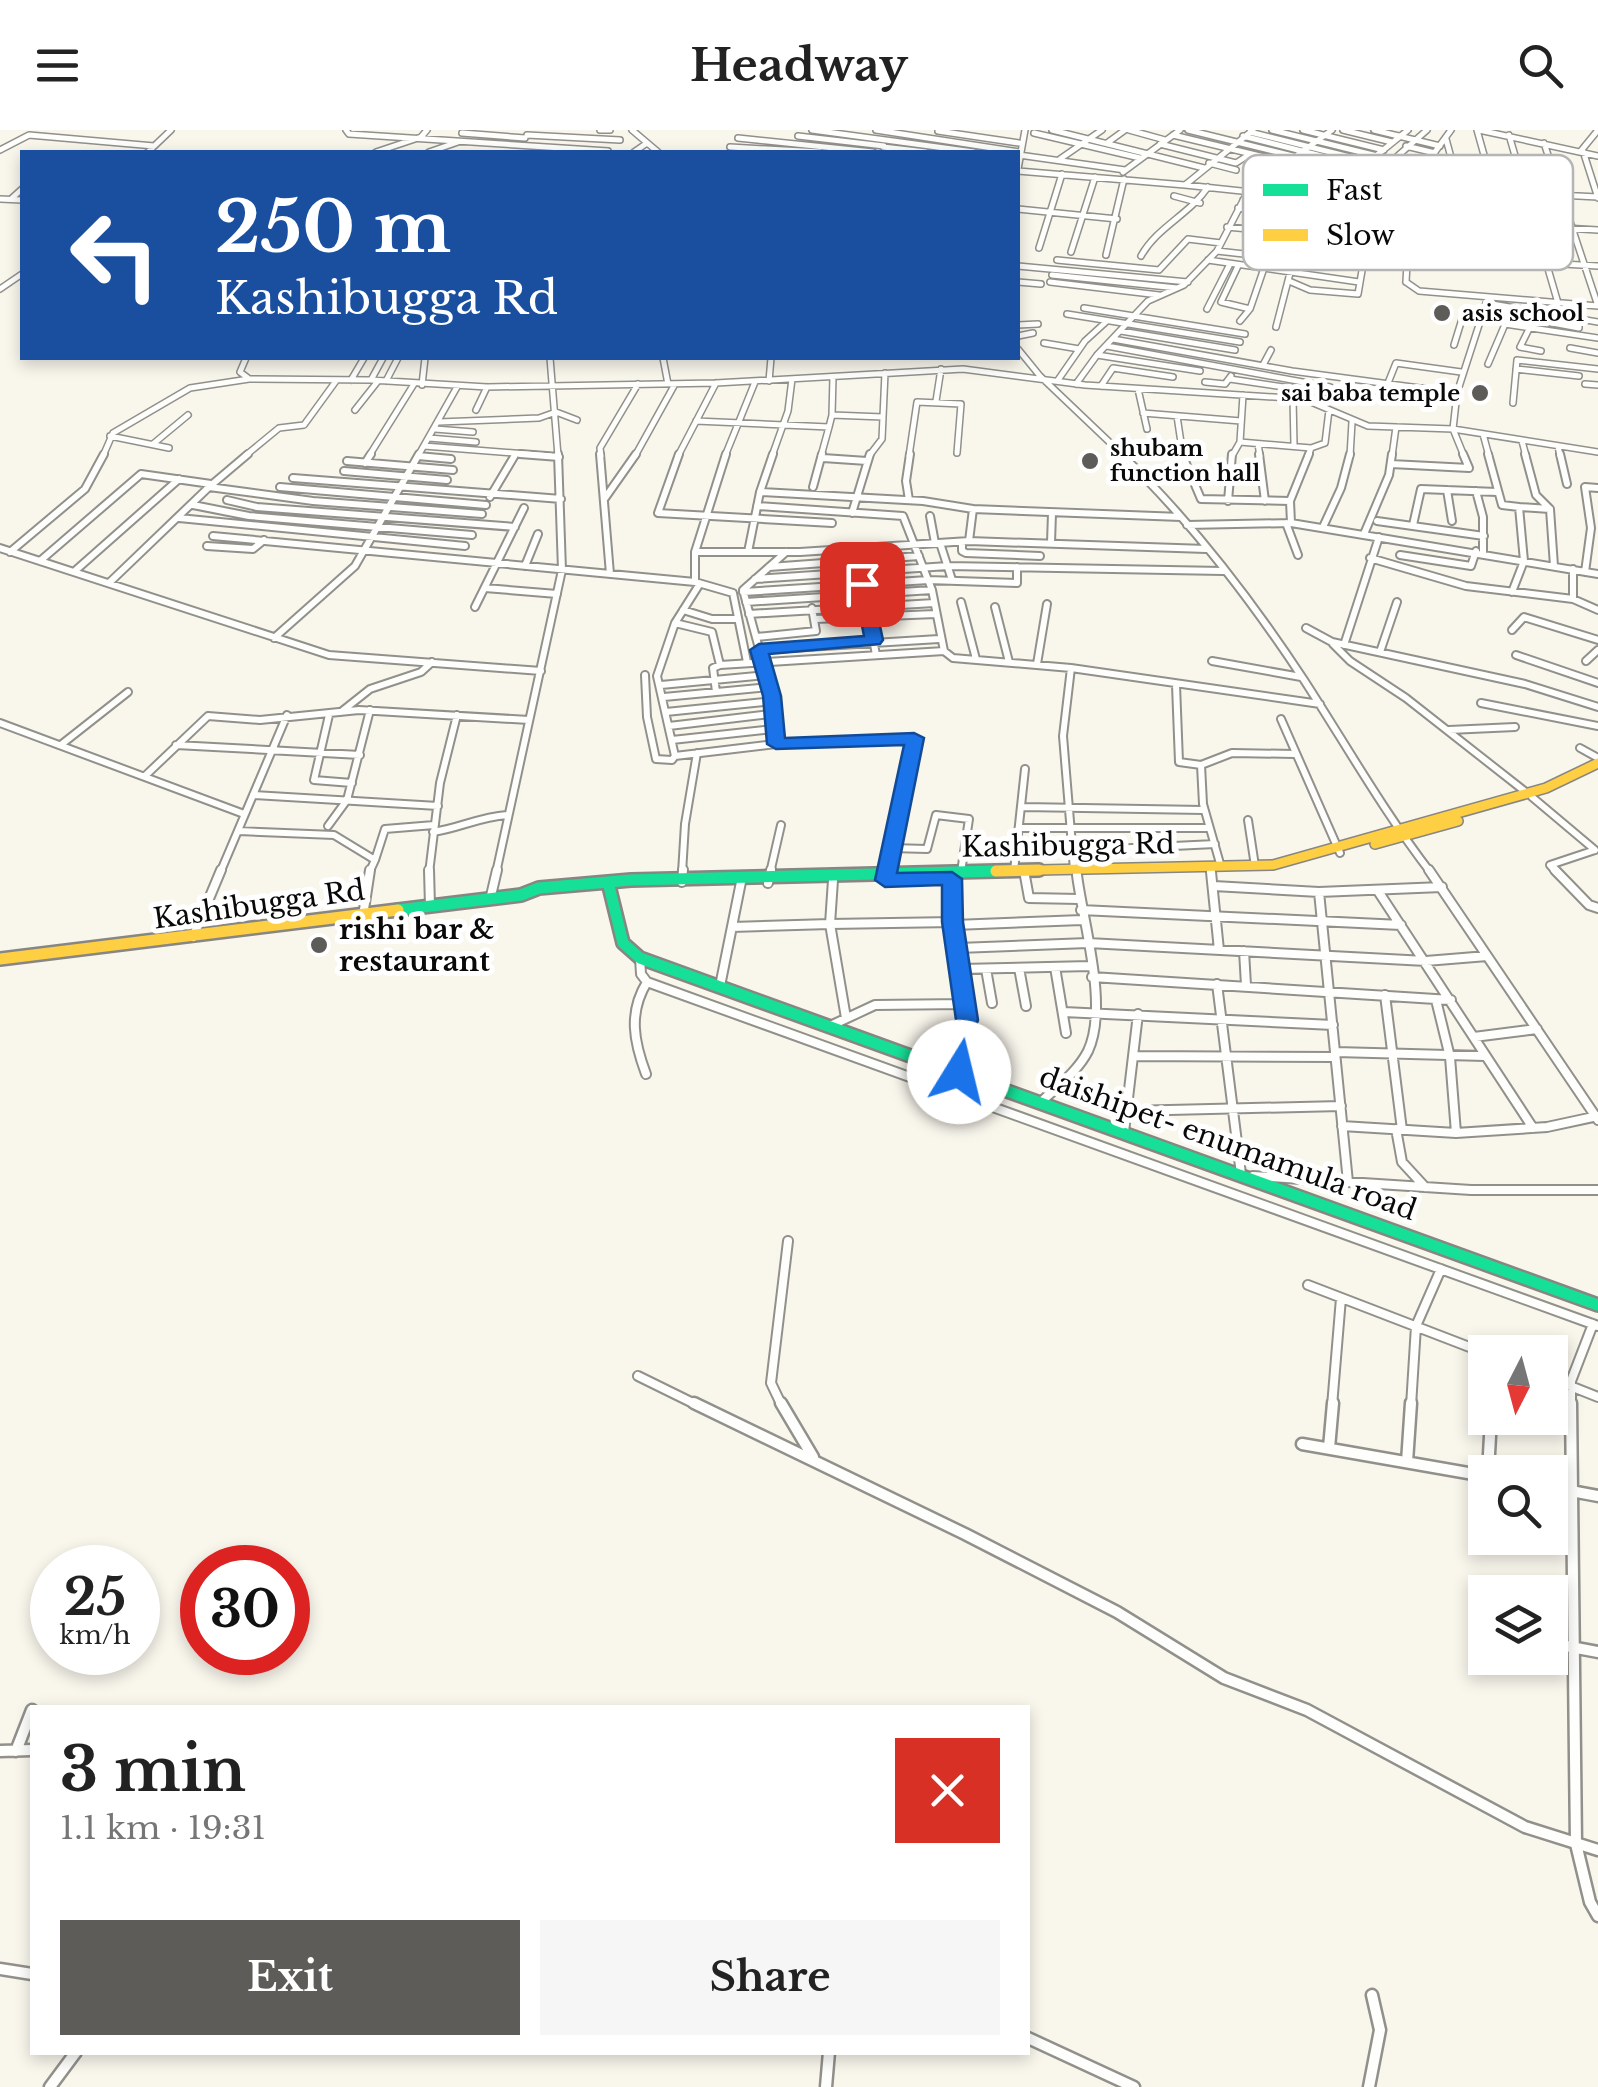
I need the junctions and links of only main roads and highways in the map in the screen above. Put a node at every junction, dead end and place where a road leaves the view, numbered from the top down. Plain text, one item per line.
1 (1598, 764) edge
2 (1339, 851) junction
3 (1216, 870) junction
4 (886, 877) junction
5 (769, 879) junction
6 (682, 881) junction
7 (609, 885) junction
8 (0, 960) edge
9 (1598, 1305) edge

1 - 2 main road, Kashibugga Rd
2 - 3 main road, Kashibugga Rd
2 - 3 main road, Kashibugga Rd
3 - 4 main road, Kashibugga Rd
4 - 5 main road, Kashibugga Rd
4 - 5 main road, Kashibugga Rd
5 - 6 main road, Kashibugga Rd
5 - 6 main road, Kashibugga Rd
6 - 7 main road, Kashibugga Rd
7 - 8 main road, Kashibugga Rd
7 - 9 main road, daishipet- enumamula road

